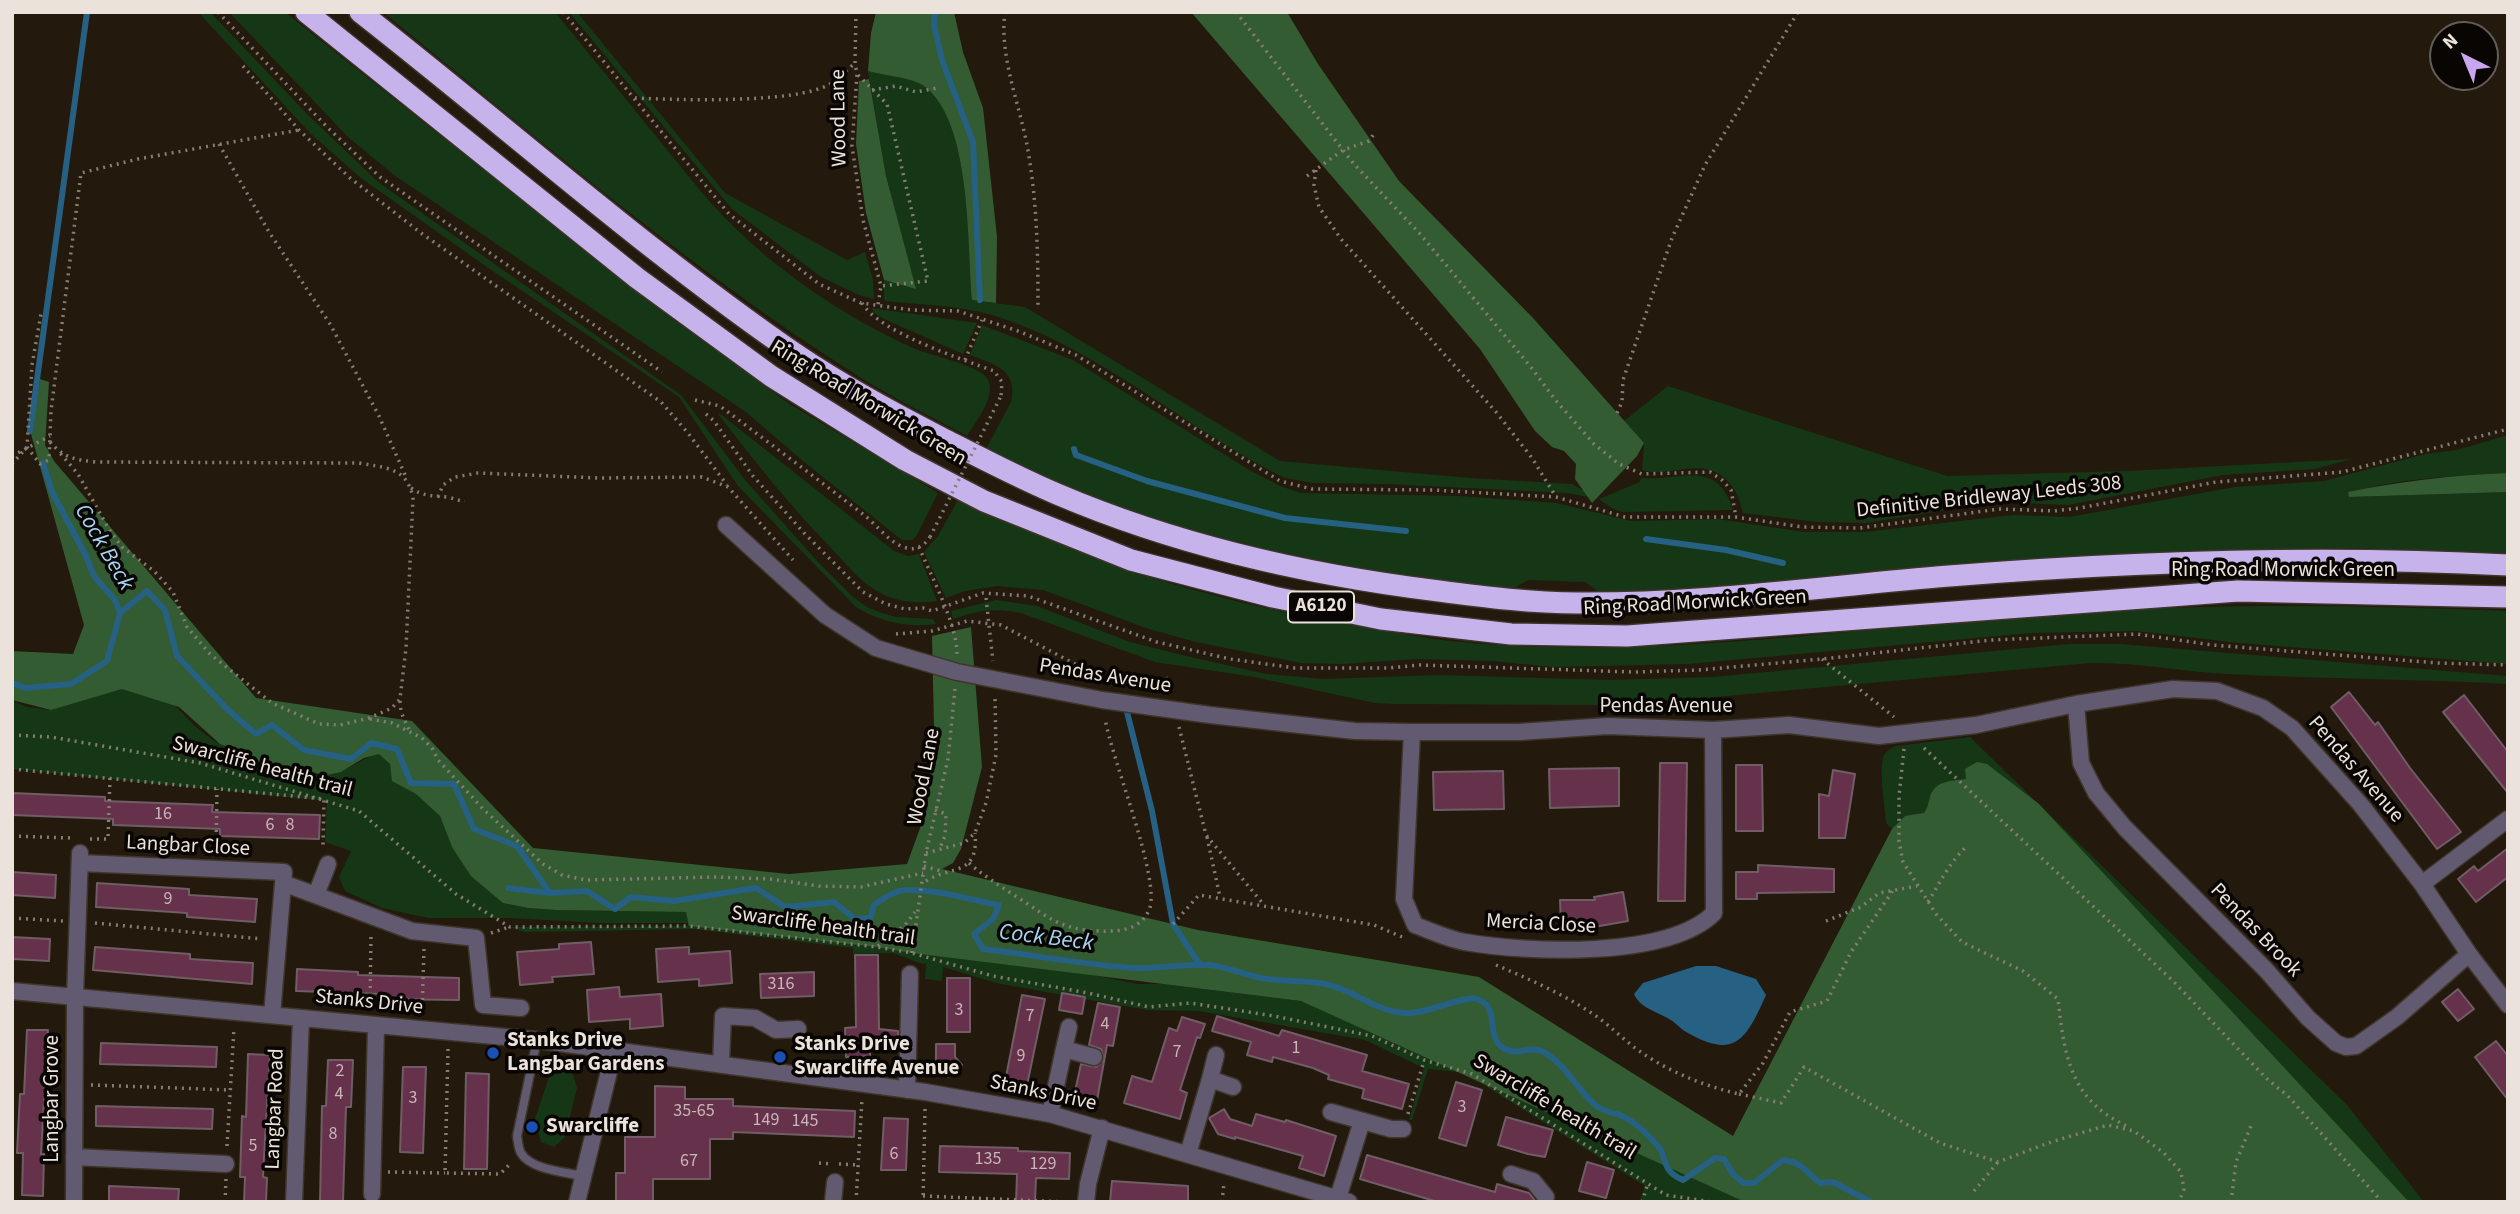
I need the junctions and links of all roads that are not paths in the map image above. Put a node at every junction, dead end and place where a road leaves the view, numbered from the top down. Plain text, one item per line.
1 (306, 12) edge
2 (360, 12) edge
3 (726, 525) dead end
4 (2508, 565) edge
5 (2508, 597) edge
6 (2076, 704) junction
7 (1713, 730) junction
8 (1412, 733) junction
9 (2508, 819) edge
10 (80, 858) joint
11 (326, 860) road end
12 (283, 883) junction
13 (2421, 884) junction
14 (316, 895) junction
15 (2469, 954) junction
16 (910, 974) dead end
17 (12, 991) edge
18 (75, 997) junction
19 (2508, 1005) edge
20 (521, 1008) dead end
21 (272, 1015) junction
22 (301, 1018) junction
23 (373, 1025) junction
24 (1069, 1027) dead end
25 (798, 1029) dead end
26 (537, 1040) junction
27 (1064, 1049) junction
28 (614, 1051) junction
29 (1216, 1055) dead end
30 (1094, 1056) dead end
31 (722, 1063) junction
32 (1210, 1079) junction
33 (1233, 1087) dead end
34 (906, 1090) junction
35 (1331, 1112) dead end
36 (1050, 1114) junction
37 (1362, 1121) junction
38 (1102, 1128) junction
39 (1403, 1129) road end
40 (1188, 1154) junction
41 (74, 1157) junction
42 (226, 1164) road end
43 (1511, 1174) dead end
44 (583, 1177) junction
45 (835, 1182) dead end
46 (1555, 1182) dead end
47 (372, 1194) dead end
48 (1545, 1199) edge
49 (1343, 1200) edge
50 (74, 1202) edge
51 (294, 1202) edge
52 (577, 1202) edge
53 (833, 1202) edge
54 (1086, 1202) edge

1 - 5 highway, Ring Road Morwick Green / A6120
2 - 4 highway, Ring Road Morwick Green / A6120
3 - 8 street, Pendas Avenue
6 - 7 street, Pendas Avenue
6 - 13 street, Pendas Avenue
6 - 15 street, Pendas Brook
7 - 8 street, Pendas Avenue
7 - 8 street, Mercia Close
9 - 13 street
10 - 12 street, Langbar Close
10 - 18 street, Langbar Grove
11 - 14 street
12 - 14 street, Langbar Close
12 - 21 street
13 - 15 street, Pendas Avenue
14 - 20 street, Langbar Close
15 - 19 street, Pendas Avenue
16 - 34 street
17 - 18 street, Stanks Drive
18 - 21 street, Stanks Drive
18 - 41 street, Langbar Grove
21 - 22 street, Stanks Drive
22 - 23 street, Stanks Drive
22 - 51 street, Langbar Road
23 - 26 street, Stanks Drive
23 - 47 street
24 - 27 street
25 - 31 street
26 - 28 street, Stanks Drive
26 - 44 lane
27 - 30 street
27 - 36 street
28 - 31 street, Stanks Drive
28 - 44 street
29 - 32 street
31 - 34 street, Stanks Drive
32 - 33 street
32 - 40 street
34 - 36 street, Stanks Drive
35 - 37 street
36 - 38 street, Stanks Drive
37 - 39 street
37 - 49 street
38 - 40 street, Stanks Drive
38 - 54 street
40 - 49 street, Stanks Drive
41 - 42 street
41 - 50 street, Langbar Grove
43 - 48 street
44 - 52 street
45 - 53 street
46 - 48 street

